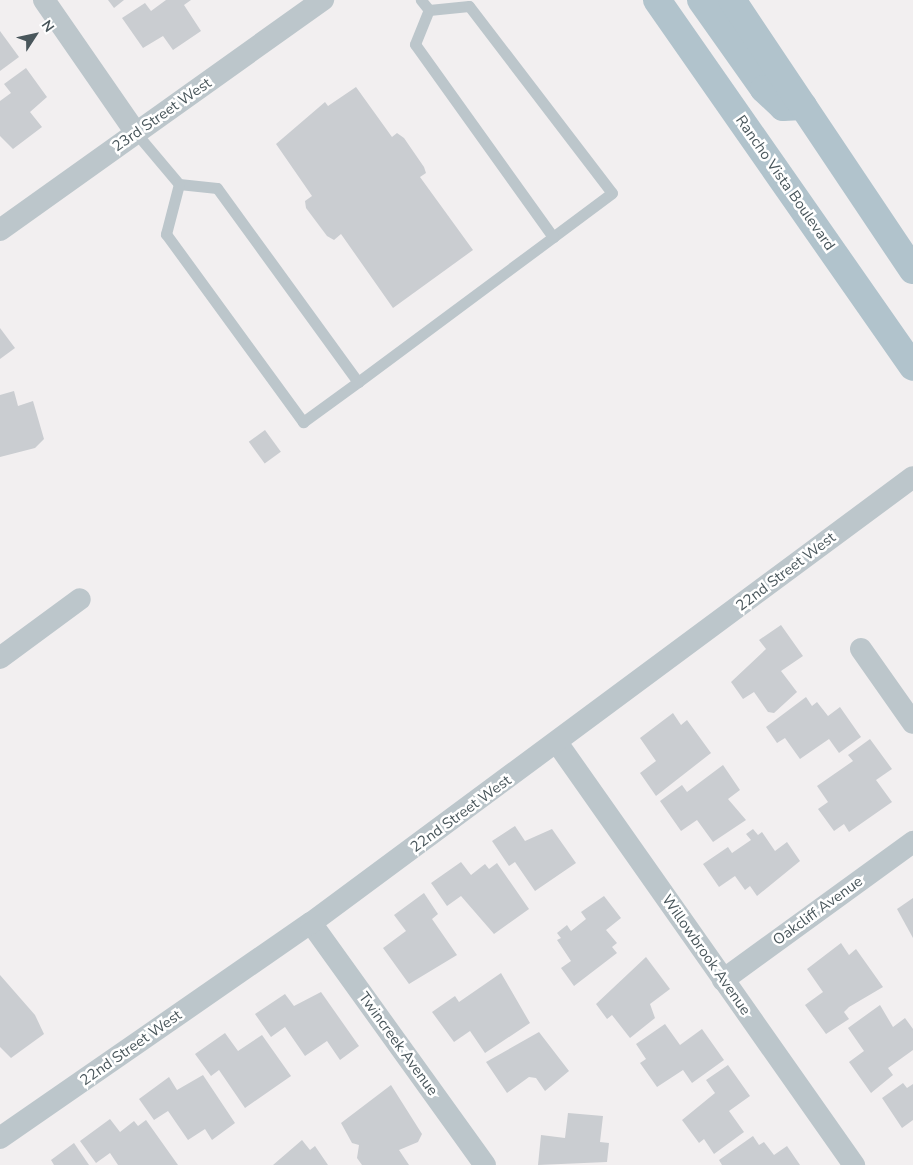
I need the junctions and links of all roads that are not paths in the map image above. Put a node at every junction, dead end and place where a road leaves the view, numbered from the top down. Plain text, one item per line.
1 (44, 0) edge
2 (323, 0) edge
3 (420, 0) edge
4 (657, 0) edge
5 (701, 0) edge
6 (732, 0) edge
7 (429, 10) junction
8 (803, 106) junction
9 (136, 134) junction
10 (178, 184) junction
11 (0, 230) edge
12 (554, 237) junction
13 (913, 270) edge
14 (913, 367) edge
15 (358, 382) junction
16 (913, 477) edge
17 (80, 599) dead end
18 (861, 649) dead end
19 (0, 658) edge
20 (913, 723) edge
21 (558, 744) junction
22 (913, 842) edge
23 (311, 923) junction
24 (723, 980) junction
25 (0, 1138) edge
26 (485, 1165) edge
27 (854, 1165) edge

1 - 9 street
2 - 9 street, 23rd Street West
3 - 7 lane
4 - 14 main road, Rancho Vista Boulevard
5 - 8 main road
6 - 8 main road
7 - 12 lane
7 - 12 lane
8 - 13 main road
9 - 10 lane
9 - 11 street, 23rd Street West
10 - 15 lane
10 - 15 lane
12 - 15 lane
16 - 21 street, 22nd Street West
17 - 19 street
18 - 20 street
21 - 23 street, 22nd Street West
21 - 24 street, Willowbrook Avenue
22 - 24 street, Oakcliff Avenue
23 - 25 street, 22nd Street West
23 - 26 street, Twincreek Avenue
24 - 27 street, Willowbrook Avenue

